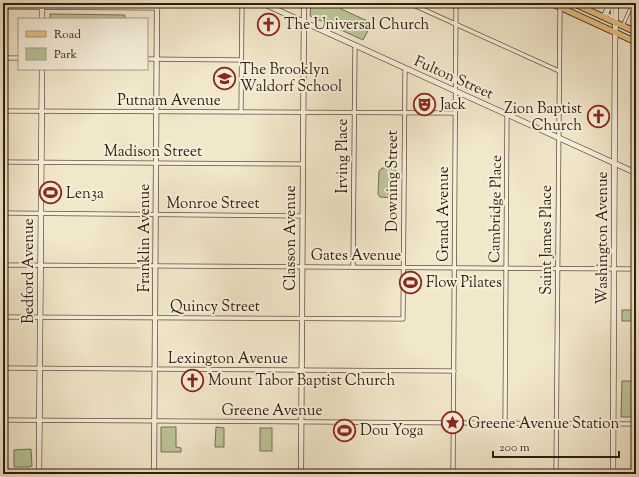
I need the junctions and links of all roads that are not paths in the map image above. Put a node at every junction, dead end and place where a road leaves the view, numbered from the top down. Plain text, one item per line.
1 (242, 3) edge
2 (262, 3) edge
3 (304, 3) edge
4 (409, 3) edge
5 (456, 3) edge
6 (551, 3) edge
7 (573, 3) edge
8 (610, 3) edge
9 (616, 3) edge
10 (633, 3) edge
11 (42, 5) edge
12 (94, 5) edge
13 (158, 5) edge
14 (3, 7) edge
15 (560, 7) junction
16 (607, 16) junction
17 (42, 18) edge
18 (304, 22) junction
19 (616, 23) junction
20 (456, 24) junction
21 (623, 26) junction
22 (636, 32) edge
23 (615, 33) junction
24 (636, 42) edge
25 (355, 45) junction
26 (3, 58) edge
27 (18, 58) edge
28 (148, 59) edge
29 (157, 59) junction
30 (242, 60) junction
31 (405, 68) junction
32 (42, 70) edge
33 (559, 71) junction
34 (456, 91) junction
35 (3, 110) edge
36 (41, 111) junction
37 (157, 111) junction
38 (241, 112) junction
39 (303, 112) junction
40 (354, 113) junction
41 (404, 113) junction
42 (455, 113) junction
43 (507, 114) junction
44 (558, 138) junction
45 (3, 162) edge
46 (41, 162) junction
47 (157, 163) junction
48 (614, 163) junction
49 (303, 164) junction
50 (636, 173) edge
51 (3, 213) edge
52 (40, 214) junction
53 (156, 214) junction
54 (303, 216) junction
55 (3, 265) edge
56 (40, 265) junction
57 (156, 266) junction
58 (302, 267) junction
59 (353, 267) junction
60 (403, 268) junction
61 (454, 268) junction
62 (506, 268) junction
63 (558, 269) junction
64 (614, 269) junction
65 (636, 269) edge
66 (3, 316) edge
67 (40, 317) junction
68 (156, 318) junction
69 (302, 318) junction
70 (403, 319) joint
71 (3, 368) edge
72 (40, 368) junction
73 (155, 369) junction
74 (302, 370) junction
75 (454, 371) junction
76 (3, 420) edge
77 (39, 420) junction
78 (154, 421) junction
79 (301, 422) junction
80 (453, 423) junction
81 (505, 423) junction
82 (556, 424) junction
83 (613, 424) junction
84 (636, 424) edge
85 (3, 472) edge
86 (39, 473) edge
87 (154, 473) edge
88 (301, 474) edge
89 (359, 474) edge
90 (453, 474) edge
91 (556, 474) edge
92 (613, 474) edge

1 - 30 street
2 - 18 main road, Fulton Street
3 - 18 street, Classon Avenue
4 - 20 street
5 - 20 street, Grand Avenue
6 - 15 main road
7 - 16 main road
8 - 16 main road
9 - 19 main road, Washington Avenue
10 - 21 street
11 - 12 street
11 - 14 street
11 - 17 main road
12 - 13 street
13 - 29 street, Franklin Avenue
15 - 23 main road
15 - 33 street, Saint James Place
16 - 16 street
16 - 19 main road
18 - 25 main road, Fulton Street
18 - 39 street, Classon Avenue
19 - 21 main road
19 - 23 main road, Washington Avenue
20 - 33 street
20 - 34 street, Grand Avenue
21 - 22 main road
23 - 24 main road
23 - 48 main road, Washington Avenue
25 - 31 main road, Fulton Street
25 - 40 street, Irving Place
26 - 27 street
28 - 29 street
29 - 30 street
29 - 37 street, Franklin Avenue
30 - 38 street
31 - 34 main road, Fulton Street
31 - 41 street, Downing Street
32 - 36 main road, Bedford Avenue
33 - 44 street, Saint James Place
34 - 42 street, Grand Avenue
34 - 43 main road, Fulton Street
35 - 36 street, Putnam Avenue
36 - 37 street, Putnam Avenue
36 - 46 main road, Bedford Avenue
37 - 38 street, Putnam Avenue
37 - 47 street, Franklin Avenue
38 - 39 street, Putnam Avenue
39 - 40 street, Putnam Avenue
39 - 49 street, Classon Avenue
40 - 41 street, Putnam Avenue
40 - 59 street, Irving Place
41 - 42 street, Putnam Avenue
41 - 60 street, Downing Street
42 - 61 street, Grand Avenue
43 - 44 main road, Fulton Street
43 - 62 street, Cambridge Place
44 - 48 main road, Fulton Street
44 - 63 street, Saint James Place
45 - 46 street, Madison Street
46 - 47 street, Madison Street
46 - 52 main road, Bedford Avenue
47 - 49 street, Madison Street
47 - 53 street, Franklin Avenue
48 - 50 main road, Fulton Street
48 - 64 main road, Washington Avenue
49 - 54 street, Classon Avenue
51 - 52 street, Monroe Street
52 - 53 street, Monroe Street
52 - 56 main road, Bedford Avenue
53 - 54 street, Monroe Street
53 - 57 street, Franklin Avenue
54 - 58 street, Classon Avenue
55 - 56 street, Gates Avenue
56 - 57 street, Gates Avenue
56 - 67 main road, Bedford Avenue
57 - 58 street, Gates Avenue
57 - 68 street, Franklin Avenue
58 - 59 street, Gates Avenue
58 - 69 street, Classon Avenue
59 - 60 street, Gates Avenue
60 - 61 street, Gates Avenue
60 - 70 street, Downing Street
61 - 62 street, Gates Avenue
61 - 75 street, Grand Avenue
62 - 63 street, Gates Avenue
62 - 81 street, Cambridge Place
63 - 64 street, Gates Avenue
63 - 82 street, Saint James Place
64 - 65 street, Gates Avenue
64 - 83 main road, Washington Avenue
66 - 67 street, Quincy Street
67 - 68 street, Quincy Street
67 - 72 main road, Bedford Avenue
68 - 69 street, Quincy Street
68 - 73 street, Franklin Avenue
69 - 70 street, Quincy Street
69 - 74 street, Classon Avenue
71 - 72 street, Lexington Avenue
72 - 73 street, Lexington Avenue
72 - 77 main road, Bedford Avenue
73 - 74 street, Lexington Avenue
73 - 78 street, Franklin Avenue
74 - 75 street, Lexington Avenue
74 - 79 street, Classon Avenue
75 - 80 street, Grand Avenue
76 - 77 street, Greene Avenue
77 - 78 street, Greene Avenue
77 - 86 main road, Bedford Avenue
78 - 79 street, Greene Avenue
78 - 87 street, Franklin Avenue
79 - 80 street, Greene Avenue
79 - 88 street, Classon Avenue
80 - 81 street, Greene Avenue
80 - 90 street, Grand Avenue
81 - 82 street, Greene Avenue
82 - 83 street, Greene Avenue
82 - 91 street, Saint James Place
83 - 84 street, Greene Avenue
83 - 92 main road, Washington Avenue
85 - 86 street
86 - 87 street
87 - 88 street
88 - 89 street

